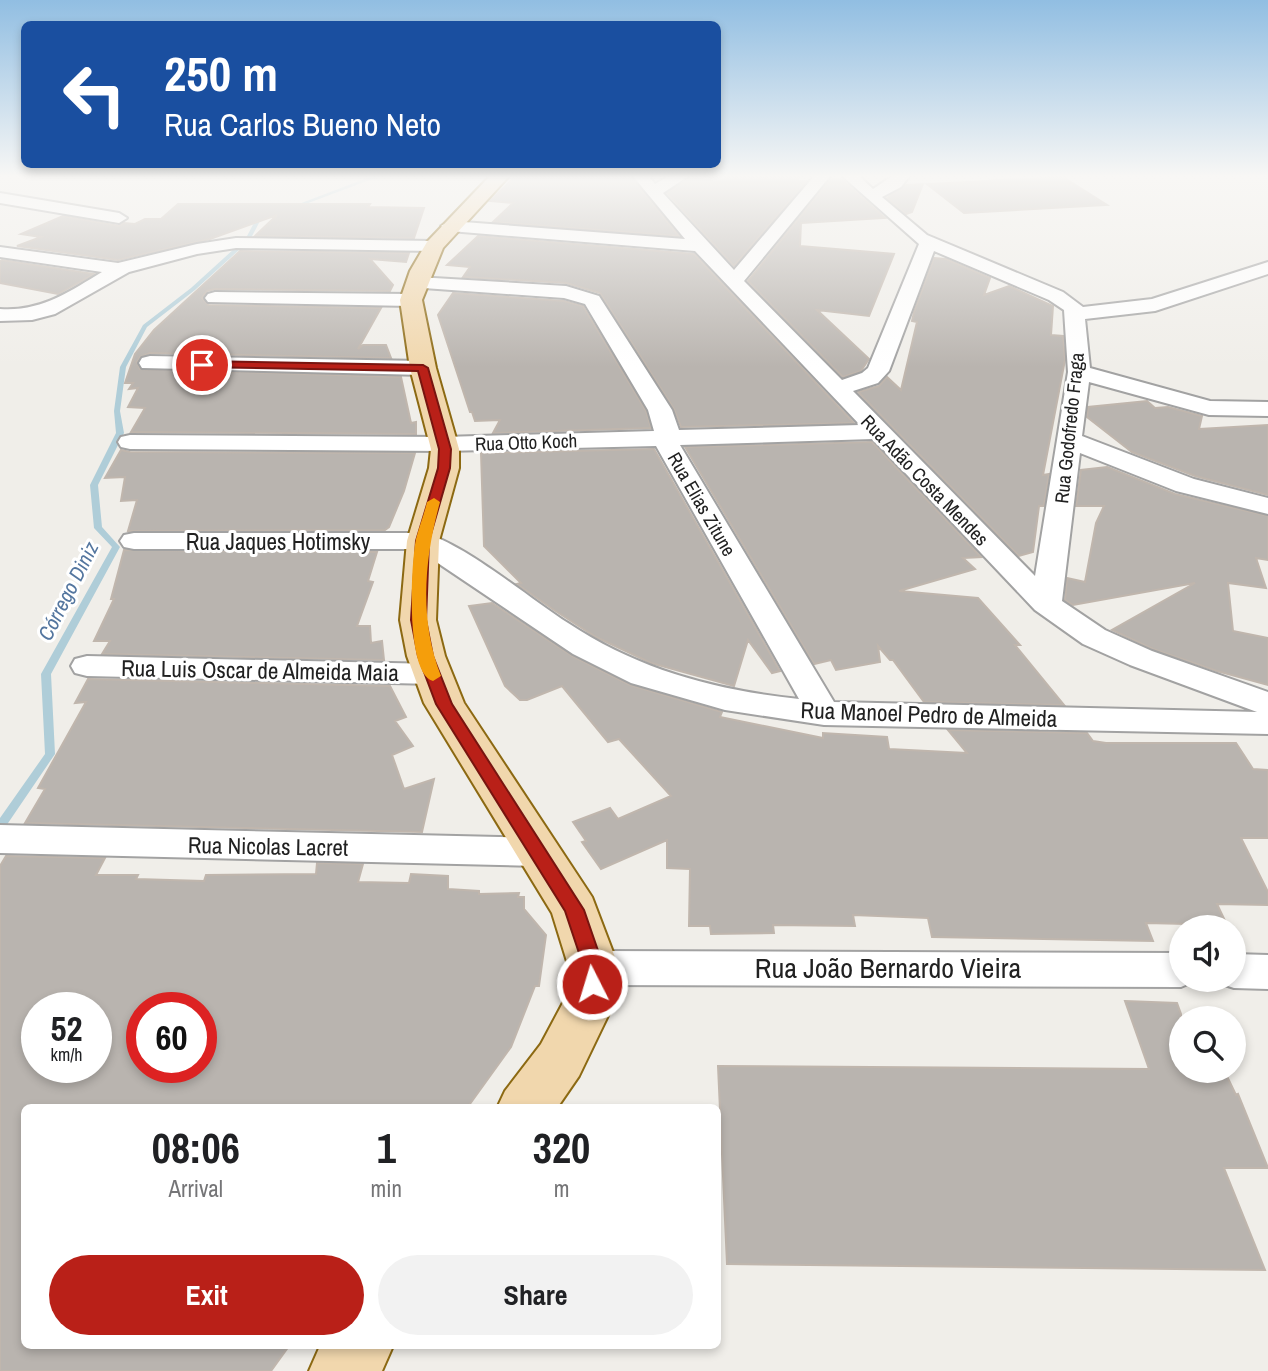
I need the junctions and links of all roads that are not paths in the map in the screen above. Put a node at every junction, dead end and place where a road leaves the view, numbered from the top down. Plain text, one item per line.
1 (370, 239) edge
2 (441, 239) edge
3 (499, 239) edge
4 (695, 239) edge
5 (771, 239) edge
6 (922, 239) edge
7 (928, 243) junction
8 (701, 246) junction
9 (0, 252) edge
10 (1268, 268) edge
11 (118, 269) junction
12 (735, 281) junction
13 (414, 291) junction
14 (215, 298) dead end
15 (1076, 314) junction
16 (0, 315) edge
17 (150, 363) dead end
18 (423, 368) junction
19 (1079, 372) junction
20 (838, 389) junction
21 (1268, 409) edge
22 (879, 432) junction
23 (664, 438) junction
24 (1070, 440) junction
25 (130, 442) dead end
26 (444, 444) junction
27 (1268, 506) edge
28 (134, 541) dead end
29 (423, 541) junction
30 (1046, 604) junction
31 (87, 666) dead end
32 (433, 674) junction
33 (1268, 704) edge
34 (824, 715) junction
35 (1268, 723) edge
36 (4, 840) edge
37 (536, 852) junction
38 (594, 968) junction
39 (1169, 970) edge
40 (1246, 971) edge
41 (1268, 971) edge
42 (528, 1104) edge
43 (358, 1349) edge
44 (342, 1371) edge

1 - 11 street
2 - 13 main road
3 - 8 street
4 - 8 street, Rua Adão Costa Mendes
5 - 12 street
6 - 7 street
7 - 15 street
7 - 20 street
8 - 12 street, Rua Adão Costa Mendes
9 - 11 street
10 - 15 street
11 - 16 street
12 - 20 street, Rua Adão Costa Mendes
13 - 14 street, Rua Elias Zitune
13 - 18 main road
13 - 23 street, Rua Elias Zitune
15 - 19 street, Rua Godofredo Fraga
17 - 18 street
18 - 26 main road
19 - 21 street
19 - 24 street, Rua Godofredo Fraga
20 - 22 street, Rua Adão Costa Mendes
22 - 23 street, Rua Otto Koch
22 - 30 street, Rua Adão Costa Mendes
23 - 26 street, Rua Otto Koch
23 - 34 street, Rua Elias Zitune
24 - 27 street
24 - 30 street, Rua Godofredo Fraga
25 - 26 street, Rua Otto Koch
26 - 29 main road
28 - 29 street, Rua Jaques Hotimsky
29 - 32 main road
29 - 34 street, Rua Manoel Pedro de Almeida
30 - 33 street, Rua Adão Costa Mendes
31 - 32 street, Rua Luis Oscar de Almeida Maia
32 - 37 main road
34 - 35 street, Rua Manoel Pedro de Almeida
36 - 37 street, Rua Nicolas Lacret
37 - 38 main road
38 - 39 street, Rua João Bernardo Vieira
38 - 42 main road
40 - 41 street
43 - 44 main road

